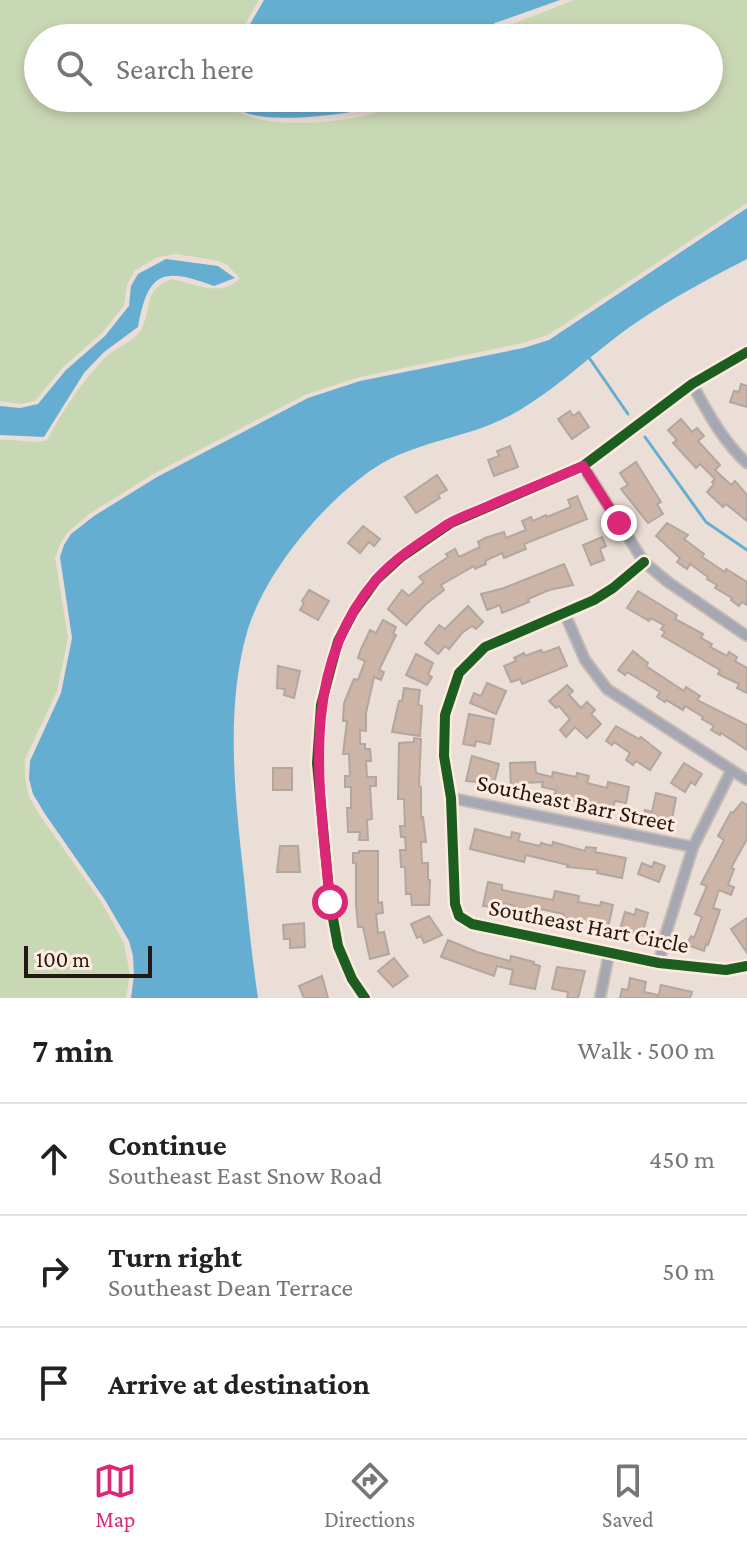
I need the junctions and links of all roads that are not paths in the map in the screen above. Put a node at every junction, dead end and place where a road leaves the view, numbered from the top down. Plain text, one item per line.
1 (747, 352) edge
2 (692, 384) junction
3 (747, 463) edge
4 (583, 466) junction
5 (644, 562) junction
6 (564, 612) junction
7 (747, 636) edge
8 (731, 771) junction
9 (747, 780) edge
10 (451, 798) junction
11 (693, 847) junction
12 (609, 954) junction
13 (659, 963) junction
14 (747, 966) edge
15 (365, 998) edge
16 (600, 998) edge

1 - 2 street
2 - 3 street
2 - 4 street
4 - 5 street
4 - 15 street
5 - 6 street, Southeast Hart Circle
5 - 7 street
6 - 8 street
6 - 10 street, Southeast Hart Circle
8 - 9 street
8 - 11 street
10 - 11 street, Southeast Barr Street
10 - 12 street, Southeast Hart Circle
11 - 13 street
12 - 13 street, Southeast Hart Circle
12 - 16 street
13 - 14 street, Southeast Hart Circle

